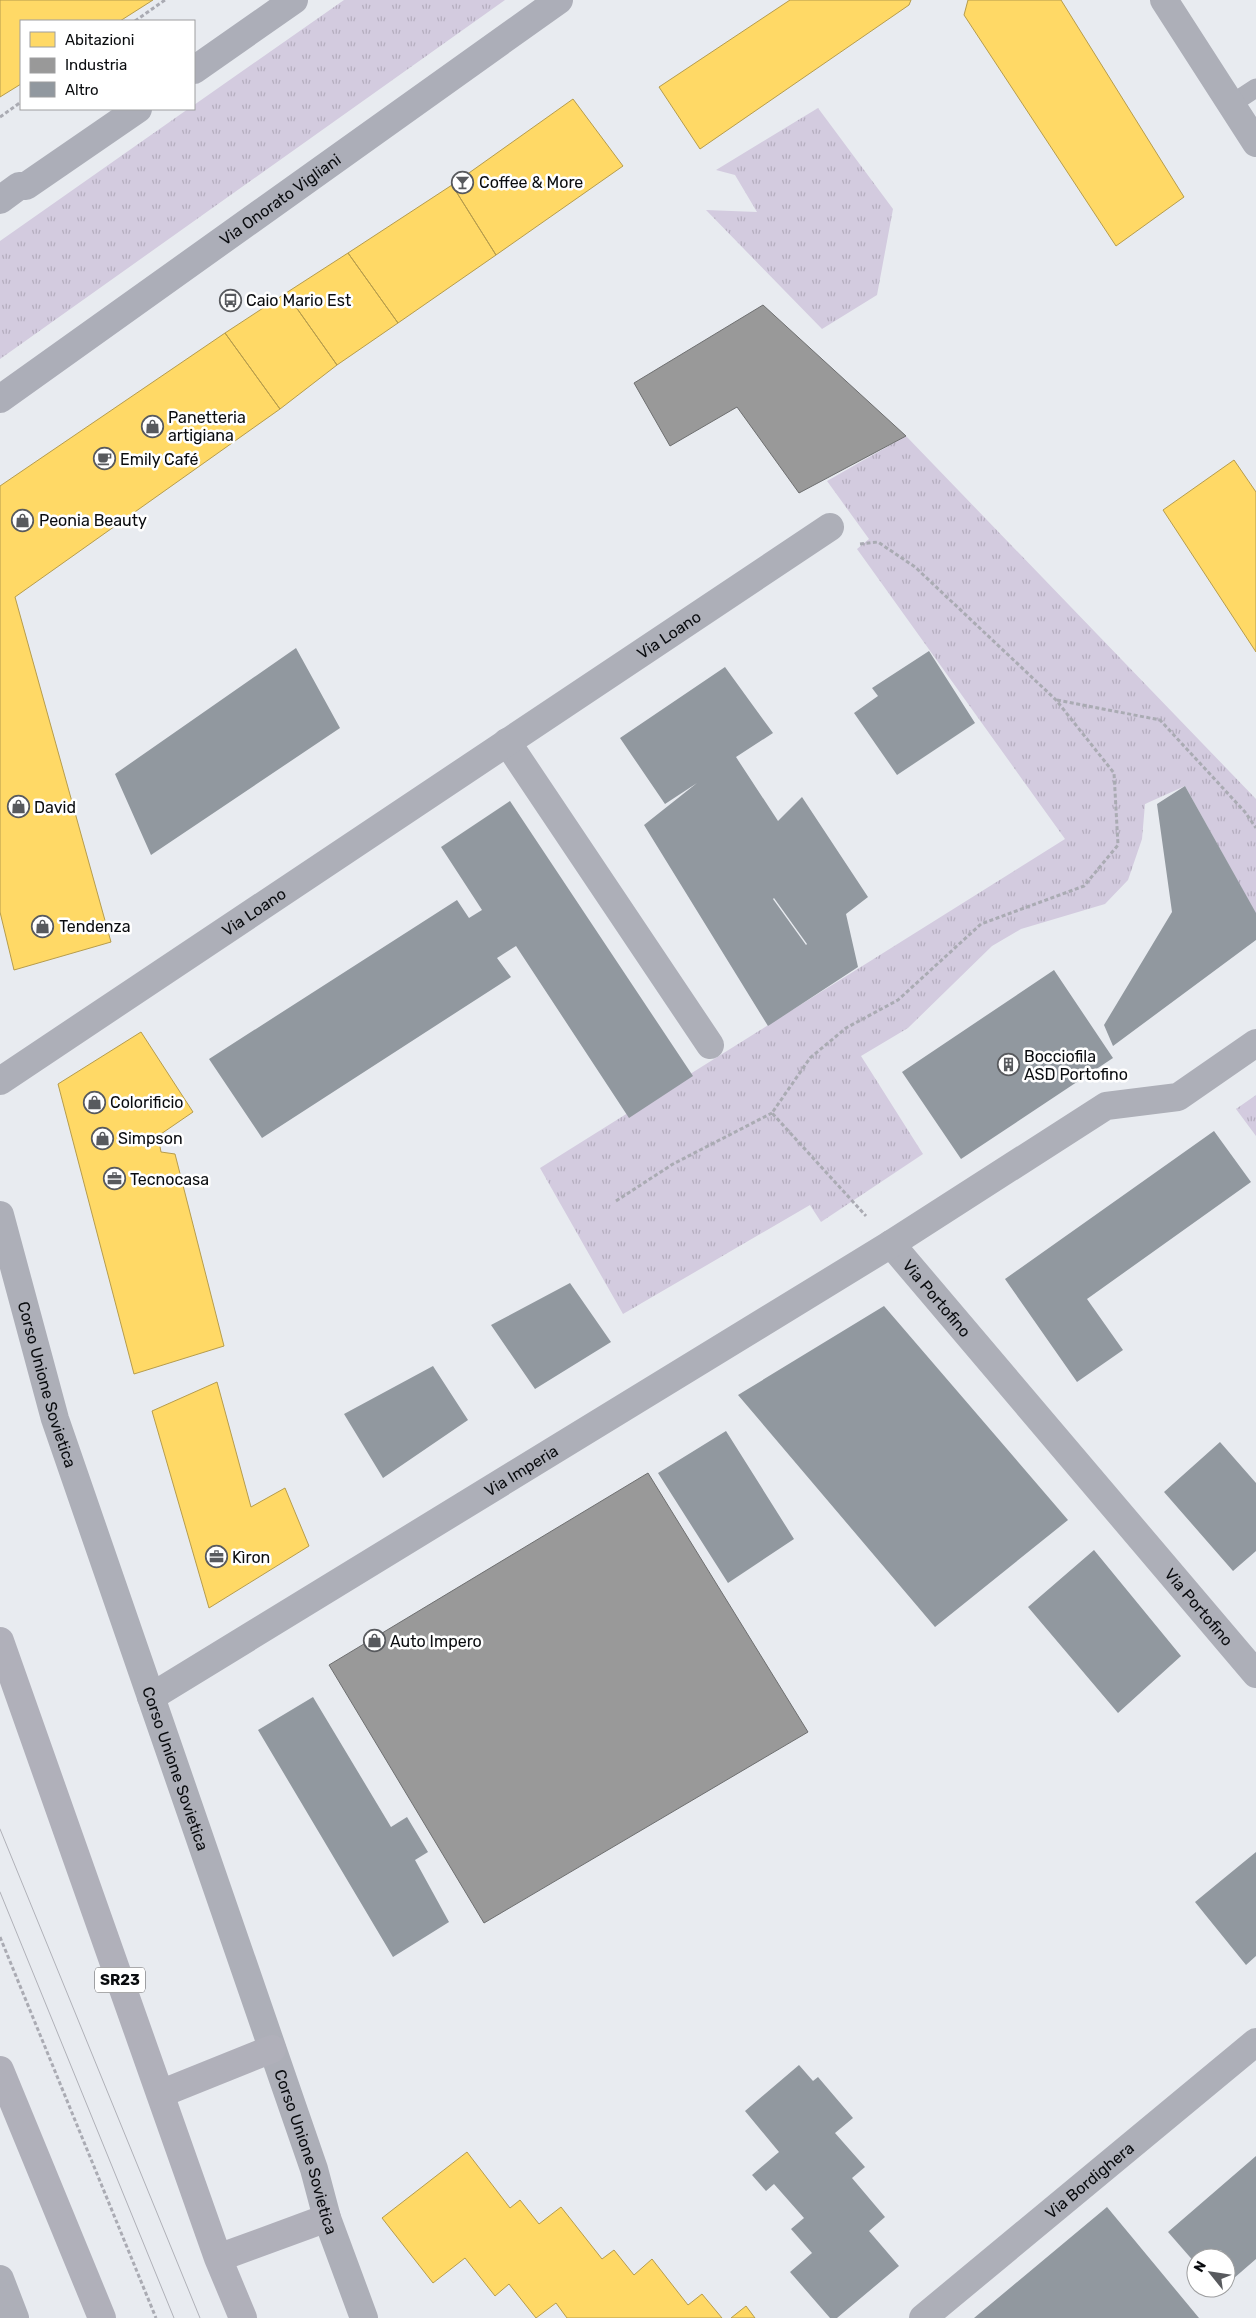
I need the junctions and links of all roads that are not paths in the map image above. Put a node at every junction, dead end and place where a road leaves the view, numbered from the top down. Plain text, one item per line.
1 (294, 0) edge
2 (559, 0) edge
3 (1164, 0) edge
4 (195, 69) edge
5 (1256, 88) edge
6 (1230, 105) junction
7 (137, 110) edge
8 (1256, 143) edge
9 (0, 200) edge
10 (31, 377) junction
11 (0, 382) edge
12 (0, 399) edge
13 (830, 527) road end
14 (506, 742) junction
15 (1256, 1043) edge
16 (710, 1046) dead end
17 (0, 1081) edge
18 (0, 1215) edge
19 (892, 1244) junction
20 (0, 1641) edge
21 (1256, 1674) edge
22 (151, 1697) junction
23 (1256, 2042) edge
24 (272, 2049) junction
25 (0, 2070) edge
26 (160, 2094) junction
27 (327, 2218) junction
28 (218, 2258) junction
29 (0, 2279) edge
30 (15, 2318) edge
31 (102, 2318) edge
32 (243, 2318) edge
33 (364, 2318) edge
34 (923, 2318) edge

1 - 4 main road
2 - 10 main road, Via Onorato Vigliani
3 - 6 street
5 - 6 lane
6 - 8 street
7 - 9 main road
10 - 11 main road
10 - 12 main road, Via Onorato Vigliani
13 - 14 street, Via Loano
14 - 16 street
14 - 17 street, Via Loano
15 - 19 street, Via Portofino
18 - 22 street, Corso Unione Sovietica
19 - 21 street, Via Portofino
19 - 22 street, Via Imperia
20 - 26 main road, SR23
22 - 24 street, Corso Unione Sovietica
23 - 34 street, Via Bordighera
24 - 26 main road
24 - 27 street, Corso Unione Sovietica
25 - 31 main road
26 - 28 main road, SR23
27 - 28 main road
27 - 33 street, Corso Unione Sovietica
28 - 32 main road, SR23
29 - 30 street

